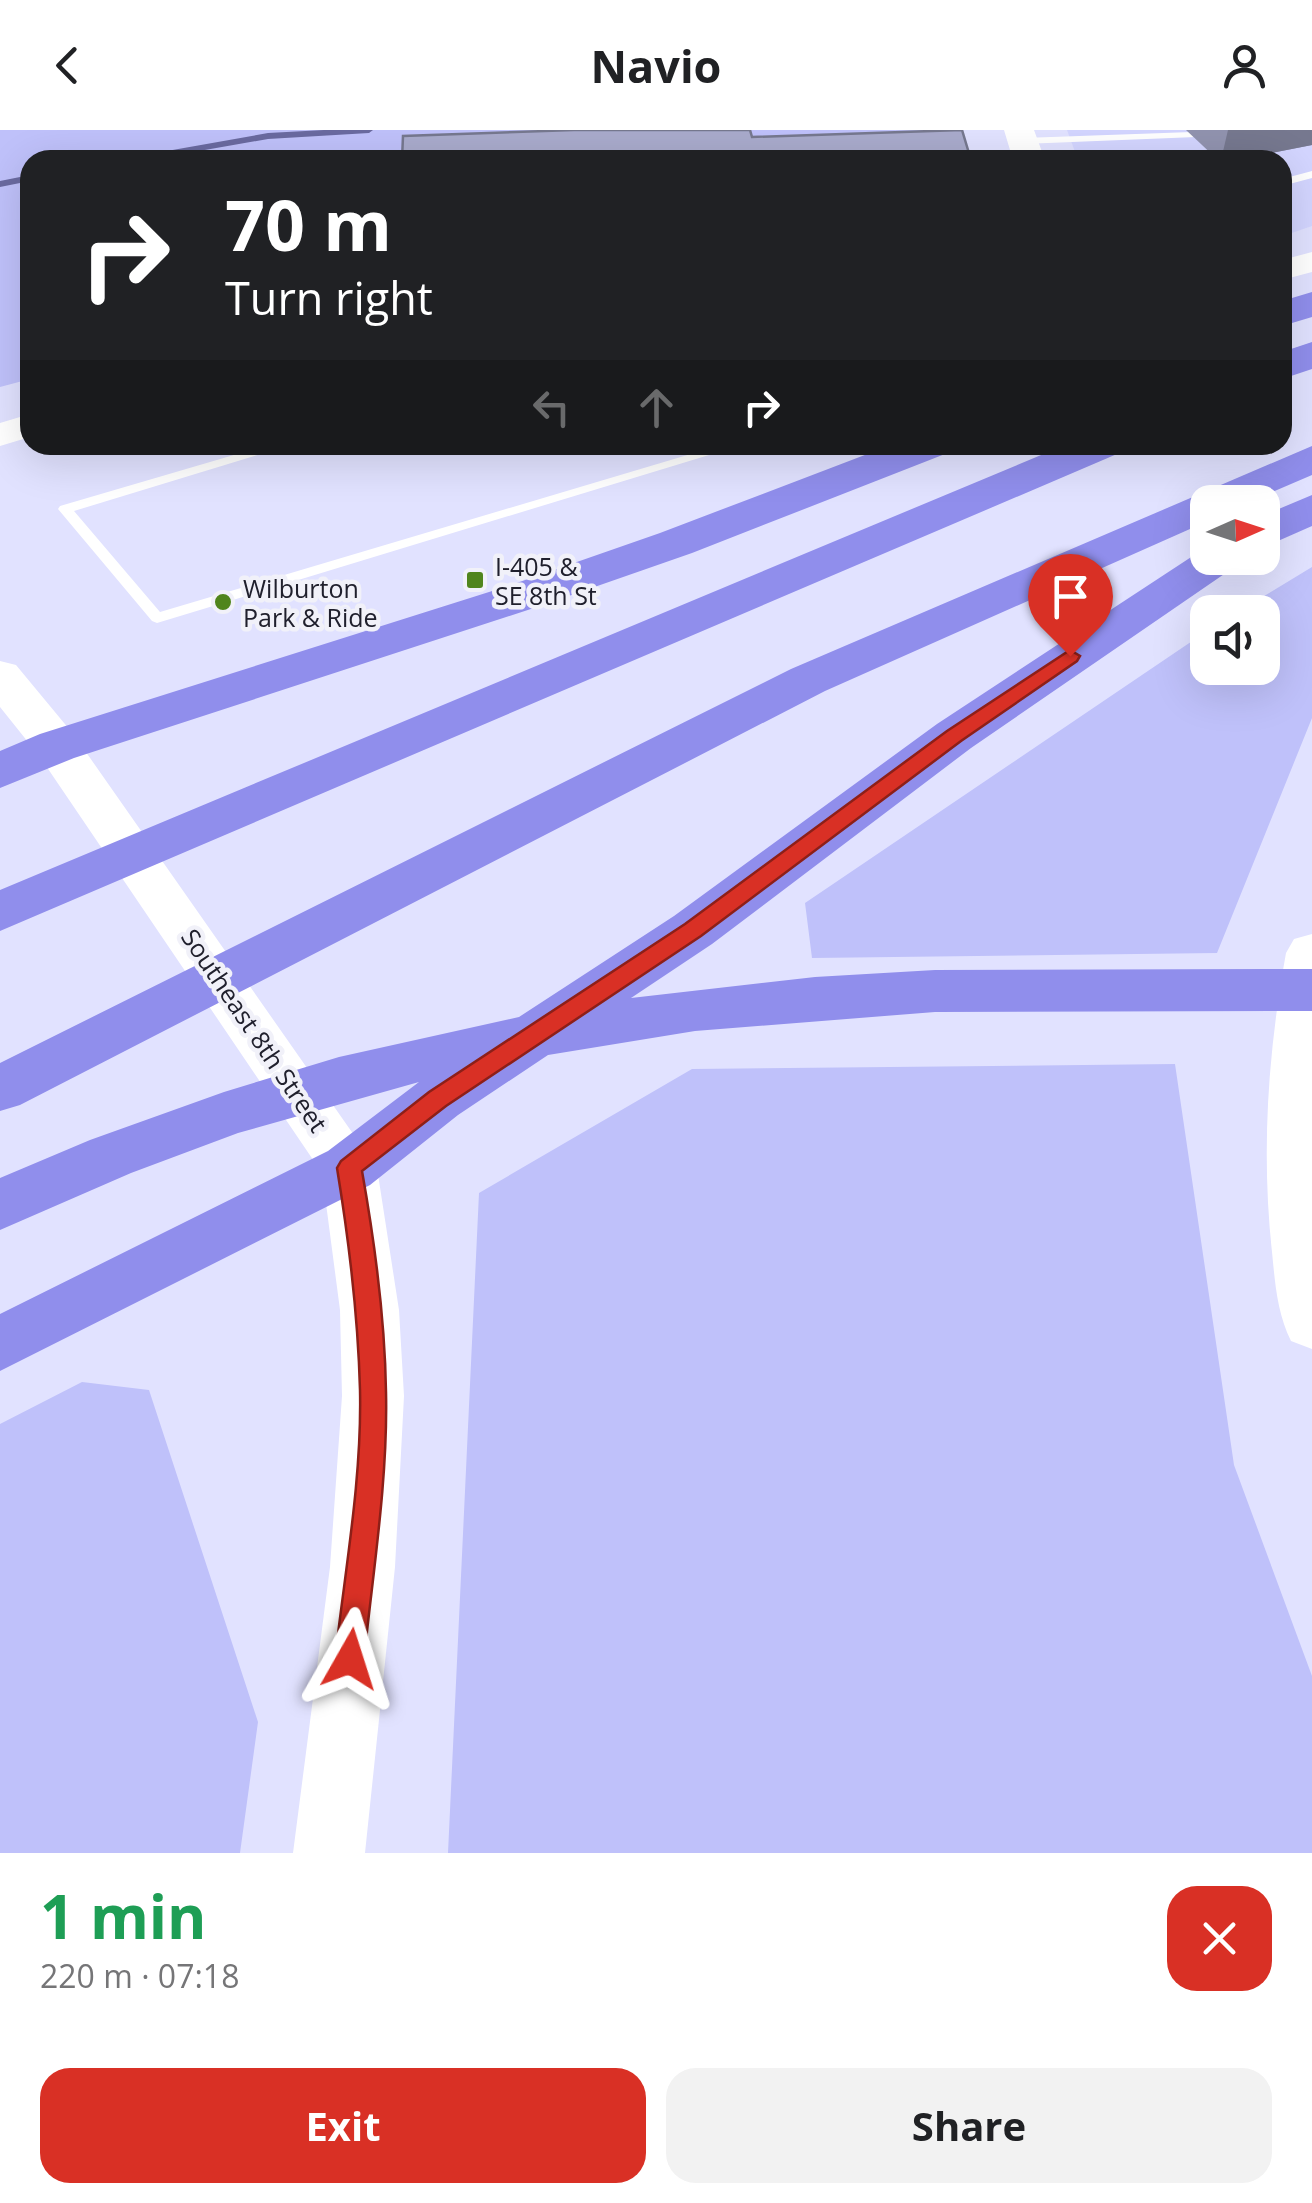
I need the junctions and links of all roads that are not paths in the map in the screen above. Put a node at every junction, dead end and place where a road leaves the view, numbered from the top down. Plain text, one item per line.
1 (1192, 135) dead end
2 (1113, 139) edge
3 (1024, 143) edge
4 (249, 455) edge
5 (702, 455) edge
6 (904, 455) edge
7 (1078, 455) edge
8 (1312, 459) edge
9 (1253, 485) edge
10 (1312, 508) edge
11 (1190, 513) edge
12 (1280, 525) edge
13 (1192, 575) edge
14 (0, 676) edge
15 (57, 746) junction
16 (0, 771) edge
17 (0, 912) edge
18 (1309, 978) edge
19 (0, 1089) edge
20 (349, 1168) junction
21 (0, 1205) edge
22 (1312, 1322) edge
23 (0, 1344) edge
24 (329, 1853) edge

1 - 2 lane
2 - 3 lane
4 - 5 lane
6 - 15 highway
7 - 17 highway
8 - 9 highway
10 - 12 highway
11 - 19 highway
13 - 20 highway
14 - 15 main road, Southeast 8th Street
15 - 16 highway
15 - 20 main road, Southeast 8th Street
18 - 21 highway
18 - 22 main road
20 - 23 highway
20 - 24 main road, Southeast 8th Street

